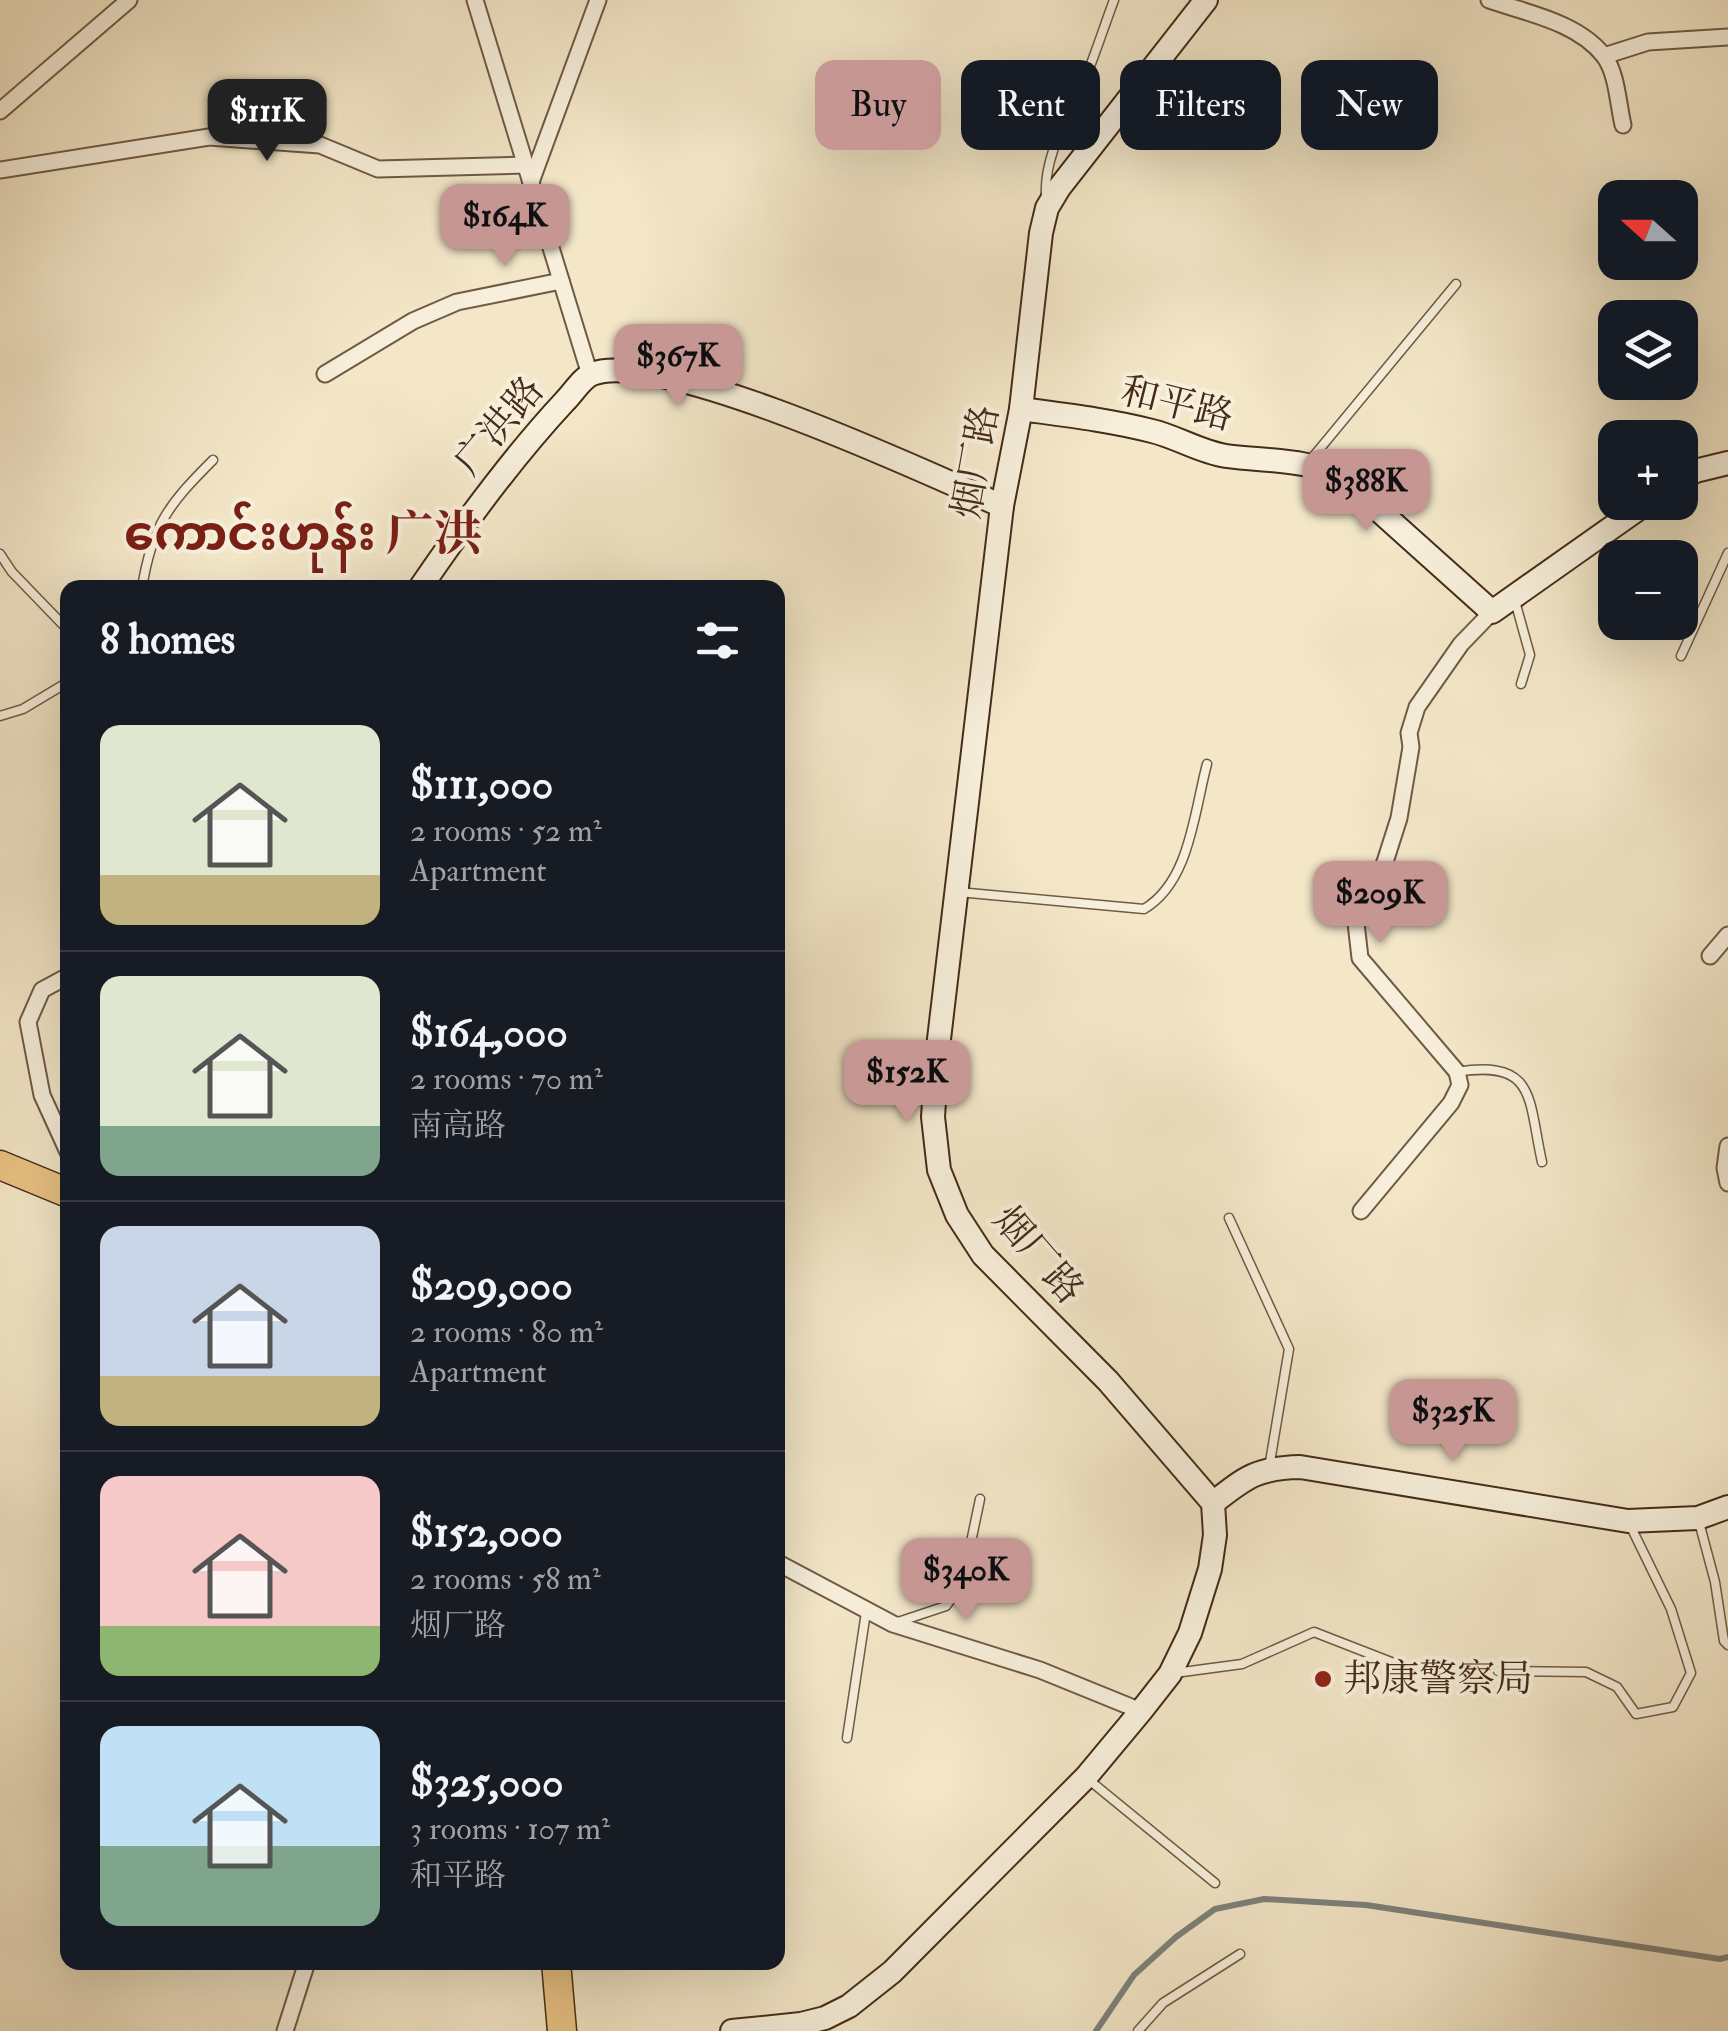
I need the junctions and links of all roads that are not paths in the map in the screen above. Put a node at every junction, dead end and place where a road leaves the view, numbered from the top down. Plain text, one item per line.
1 (130, 0) edge
2 (476, 0) edge
3 (598, 0) edge
4 (1114, 0) edge
5 (1206, 0) edge
6 (1489, 0) edge
7 (1728, 37) edge
8 (1604, 56) junction
9 (0, 111) edge
10 (1623, 125) dead end
11 (526, 165) junction
12 (0, 170) edge
13 (531, 182) junction
14 (1047, 208) junction
15 (561, 281) junction
16 (1456, 284) dead end
17 (326, 374) dead end
18 (590, 375) junction
19 (1021, 409) junction
20 (213, 460) dead end
21 (1308, 463) junction
22 (1728, 463) edge
23 (1698, 471) edge
24 (1002, 506) junction
25 (1622, 520) edge
26 (1728, 553) edge
27 (0, 554) edge
28 (143, 580) edge
29 (426, 580) edge
30 (1514, 596) junction
31 (1492, 612) junction
32 (60, 622) edge
33 (1681, 656) dead end
34 (1521, 684) dead end
35 (60, 687) edge
36 (0, 716) edge
37 (1207, 764) dead end
38 (958, 892) junction
39 (1728, 935) edge
40 (1710, 956) dead end
41 (60, 980) edge
42 (1457, 1072) junction
43 (60, 1135) edge
44 (1728, 1146) edge
45 (1542, 1162) dead end
46 (0, 1165) edge
47 (1728, 1183) edge
48 (60, 1191) edge
49 (1360, 1211) dead end
50 (1229, 1218) dead end
51 (1268, 1468) junction
52 (980, 1499) dead end
53 (1213, 1503) junction
54 (1728, 1507) edge
55 (1698, 1518) junction
56 (1628, 1521) junction
57 (785, 1568) edge
58 (866, 1612) junction
59 (893, 1624) junction
60 (1728, 1645) edge
61 (1404, 1667) dead end
62 (1498, 1671) dead end
63 (1170, 1674) junction
64 (1141, 1711) junction
65 (847, 1738) dead end
66 (1086, 1777) junction
67 (1215, 1883) dead end
68 (1240, 1954) dead end
69 (304, 1970) edge
70 (557, 1970) edge
71 (285, 2031) edge
72 (562, 2031) edge
73 (732, 2031) edge
74 (1138, 2031) edge

1 - 9 street
2 - 11 street
3 - 13 street
4 - 14 lane
5 - 14 street, 烟厂路
6 - 8 street
7 - 8 street
8 - 10 street
11 - 12 street
11 - 13 street
13 - 15 street
14 - 19 street, 烟厂路
15 - 17 street
15 - 18 street
16 - 21 lane
18 - 24 street, 广洪路
18 - 29 street, 广洪路
19 - 21 street, 和平路
19 - 24 street, 烟厂路
20 - 28 lane
21 - 31 street, 和平路
22 - 23 street
24 - 38 street, 烟厂路
25 - 30 street
26 - 33 lane
27 - 32 lane
30 - 31 street
30 - 34 lane
31 - 42 street
35 - 36 lane
37 - 38 lane
38 - 53 street, 烟厂路
39 - 40 street
41 - 43 street
42 - 45 lane
42 - 49 street
44 - 47 street
46 - 48 highway
50 - 51 lane
51 - 53 street
51 - 56 street
52 - 59 lane
53 - 63 street
54 - 55 street
55 - 56 street
55 - 60 lane
56 - 62 lane
57 - 58 street
58 - 59 street
58 - 65 lane
59 - 64 street
61 - 63 lane
63 - 64 street
64 - 66 street
66 - 67 lane
66 - 73 street
68 - 74 lane
69 - 71 street
70 - 72 highway

